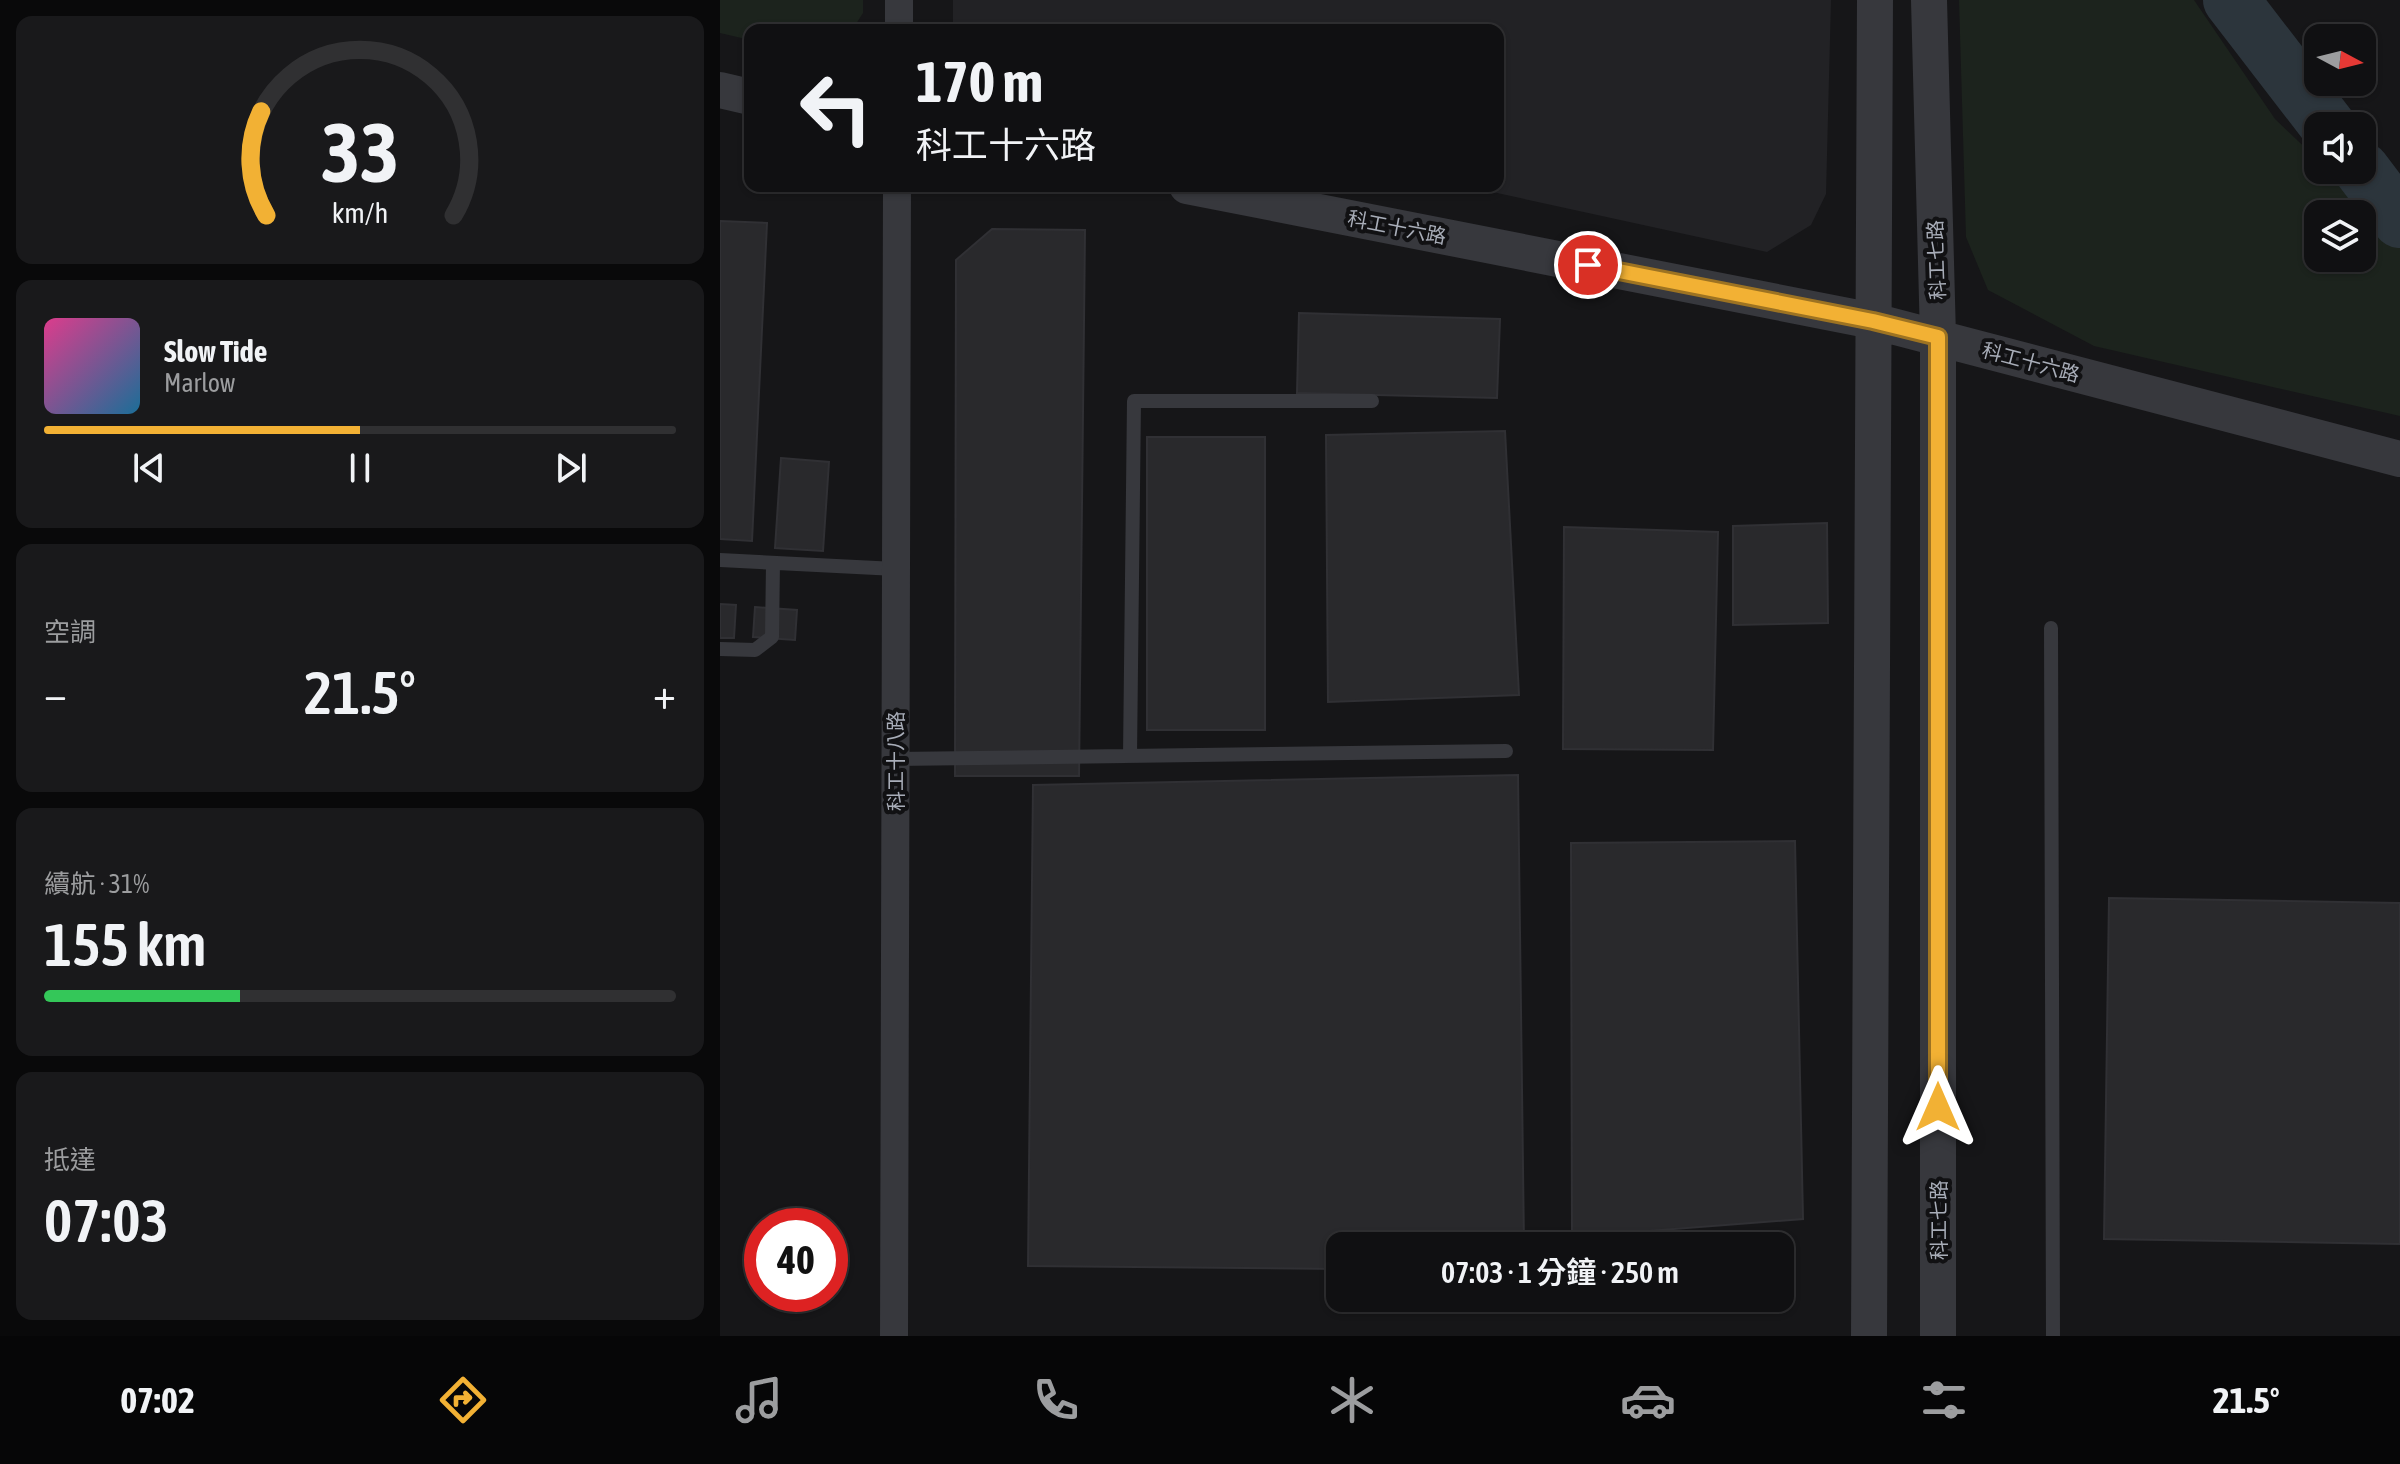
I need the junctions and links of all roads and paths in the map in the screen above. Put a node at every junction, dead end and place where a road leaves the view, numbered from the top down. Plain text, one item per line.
1 (899, 0) edge
2 (1875, 0) edge
3 (1929, 0) edge
4 (899, 24) edge
5 (720, 90) edge
6 (744, 96) edge
7 (897, 192) edge
8 (1217, 192) edge
9 (1873, 321) junction
10 (1938, 337) junction
11 (1372, 401) dead end
12 (2400, 459) edge
13 (720, 560) edge
14 (773, 563) junction
15 (896, 569) junction
16 (2051, 628) dead end
17 (720, 649) edge
18 (1506, 751) dead end
19 (1130, 756) junction
20 (895, 759) junction
21 (894, 1336) edge
22 (1869, 1336) edge
23 (1938, 1336) edge
24 (2053, 1336) edge

1 - 4 street
2 - 9 street
3 - 10 street, 科工七路
5 - 6 street
7 - 15 street, 科工十八路
8 - 9 street, 科工十六路
9 - 10 street, 科工十六路
9 - 22 street
10 - 12 street, 科工十六路
10 - 23 street, 科工七路
11 - 19 lane
13 - 14 lane
14 - 15 lane
14 - 17 lane
15 - 20 street, 科工十八路
16 - 24 lane
18 - 19 lane
19 - 20 lane
20 - 21 street, 科工十八路

